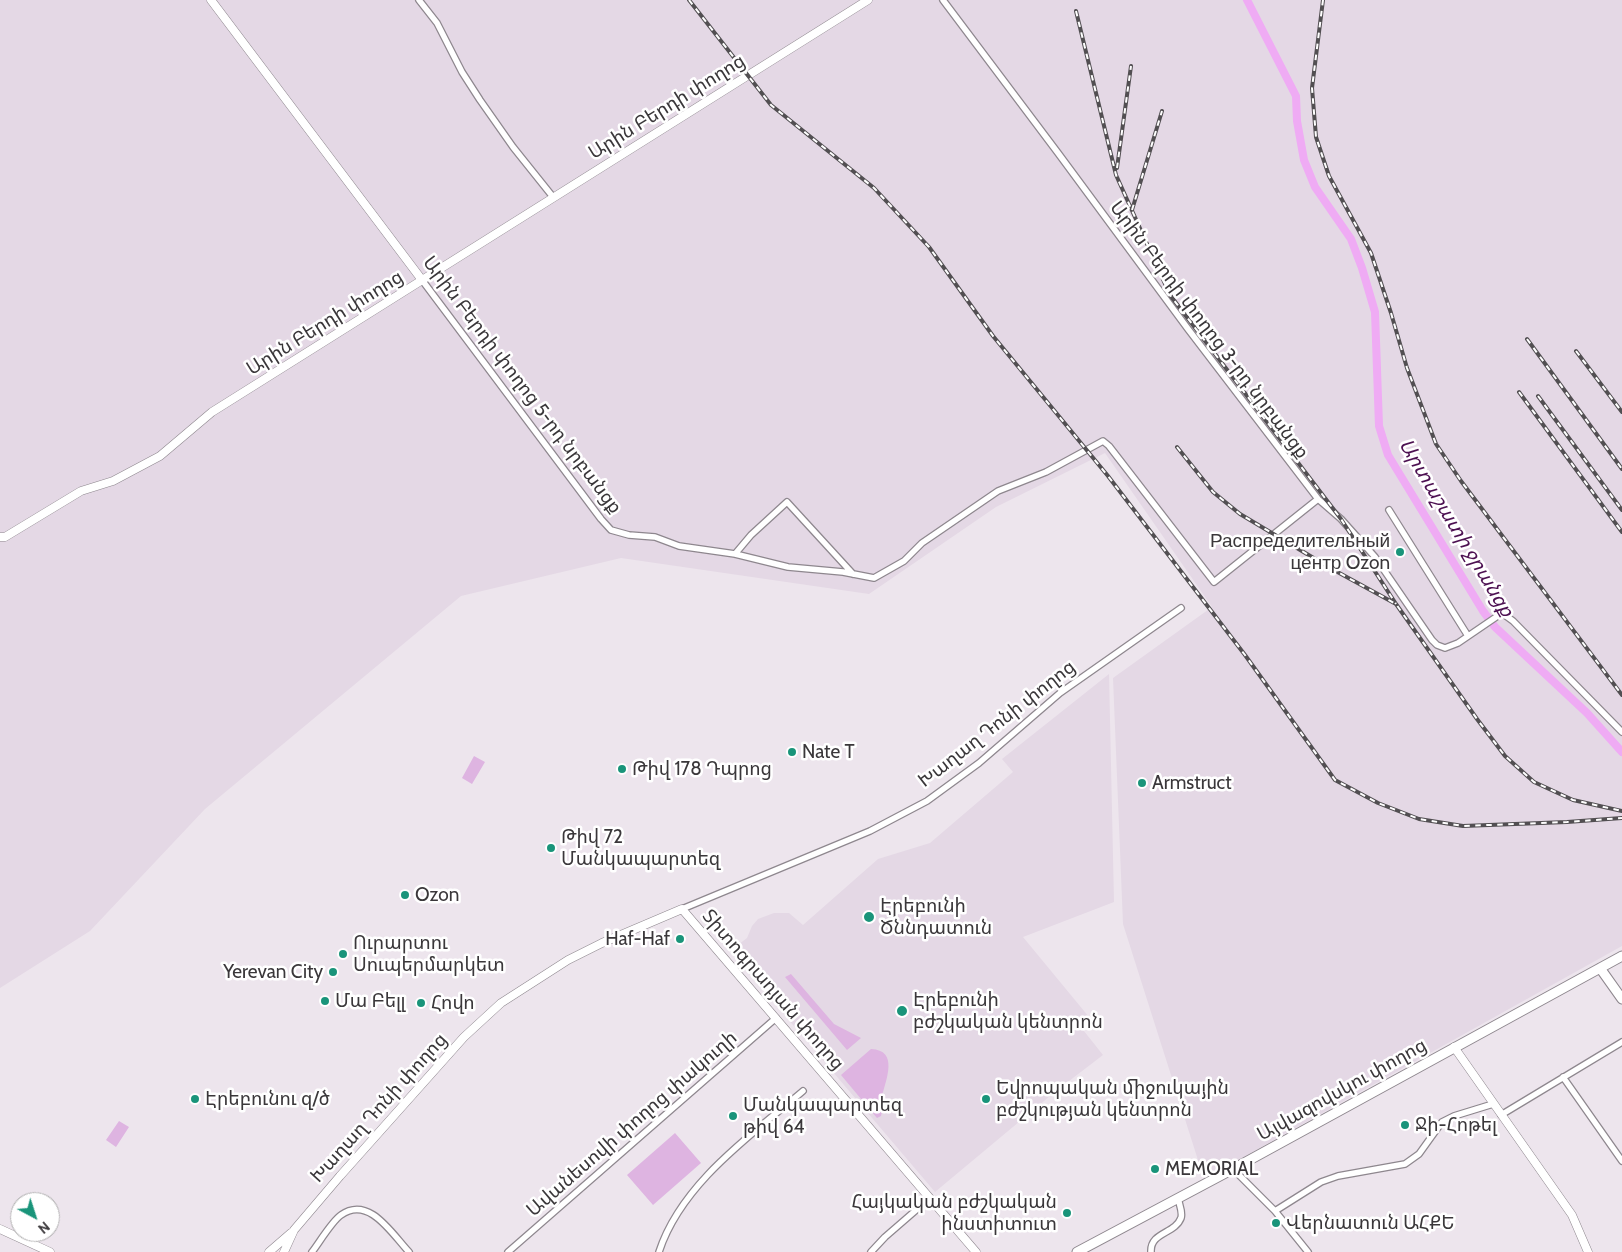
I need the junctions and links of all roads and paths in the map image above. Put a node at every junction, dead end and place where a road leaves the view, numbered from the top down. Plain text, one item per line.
1 (211, 0) edge
2 (420, 0) edge
3 (868, 0) edge
4 (943, 0) edge
5 (553, 197) junction
6 (422, 280) junction
7 (1318, 499) junction
8 (1389, 510) dead end
9 (0, 537) edge
10 (735, 554) junction
11 (854, 574) junction
12 (1181, 608) dead end
13 (1468, 636) junction
14 (1622, 732) edge
15 (682, 909) junction
16 (1622, 956) edge
17 (1600, 968) junction
18 (1622, 999) edge
19 (776, 1018) junction
20 (1622, 1042) edge
21 (1454, 1047) junction
22 (1563, 1077) junction
23 (803, 1091) dead end
24 (1493, 1104) junction
25 (1501, 1115) junction
26 (1622, 1161) edge
27 (1233, 1169) junction
28 (930, 1198) junction
29 (1178, 1198) junction
30 (1275, 1211) junction
31 (0, 1229) edge
32 (294, 1230) junction
33 (50, 1252) edge
34 (270, 1252) edge
35 (284, 1252) edge
36 (312, 1252) edge
37 (409, 1252) edge
38 (508, 1252) edge
39 (659, 1252) edge
40 (871, 1252) edge
41 (976, 1252) edge
42 (1077, 1252) edge
43 (1151, 1252) edge
44 (1308, 1252) edge
45 (1588, 1252) edge

1 - 6 street, Արին Բերդի փողոց 5-րդ նրբանցք
2 - 5 street
3 - 5 street, Արին Բերդի փողոց
4 - 7 street, Արին Բերդի փողոց 3-րդ նրբանցք
5 - 6 street, Արին Բերդի փողոց
6 - 9 street, Արին Բերդի փողոց
6 - 10 street, Արին Բերդի փողոց 5-րդ նրբանցք
7 - 11 street, Արին Բերդի փողոց 5-րդ նրբանցք
7 - 13 street, Արին Բերդի փողոց 3-րդ նրբանցք
8 - 13 street
10 - 11 street, Արին Բերդի փողոց 5-րդ նրբանցք
10 - 11 street
12 - 15 street, Խաղաղ Դոնի փողոց
13 - 14 street, Արին Բերդի փողոց 3-րդ նրբանցք
15 - 19 street, Տիտոգրադյան փողոց
15 - 32 street, Խաղաղ Դոնի փողոց
16 - 17 main road, Այվազովսկու փողոց
17 - 18 main road
17 - 21 main road, Այվազովսկու փողոց
19 - 28 street, Տիտոգրադյան փողոց
19 - 38 street, Ավանեսովի փողոց փակուղի
20 - 22 street
21 - 24 street
21 - 27 main road, Այվազովսկու փողոց
22 - 25 street
22 - 26 street
23 - 39 street
24 - 25 street
24 - 30 street
25 - 45 street
27 - 29 main road, Այվազովսկու փողոց
27 - 30 street
28 - 40 street
28 - 41 street, Տիտոգրադյան փողոց
29 - 42 main road, Այվազովսկու փողոց
29 - 43 street
30 - 44 street
31 - 33 street
32 - 34 street
32 - 35 street, Խաղաղ Դոնի փողոց
36 - 37 street

